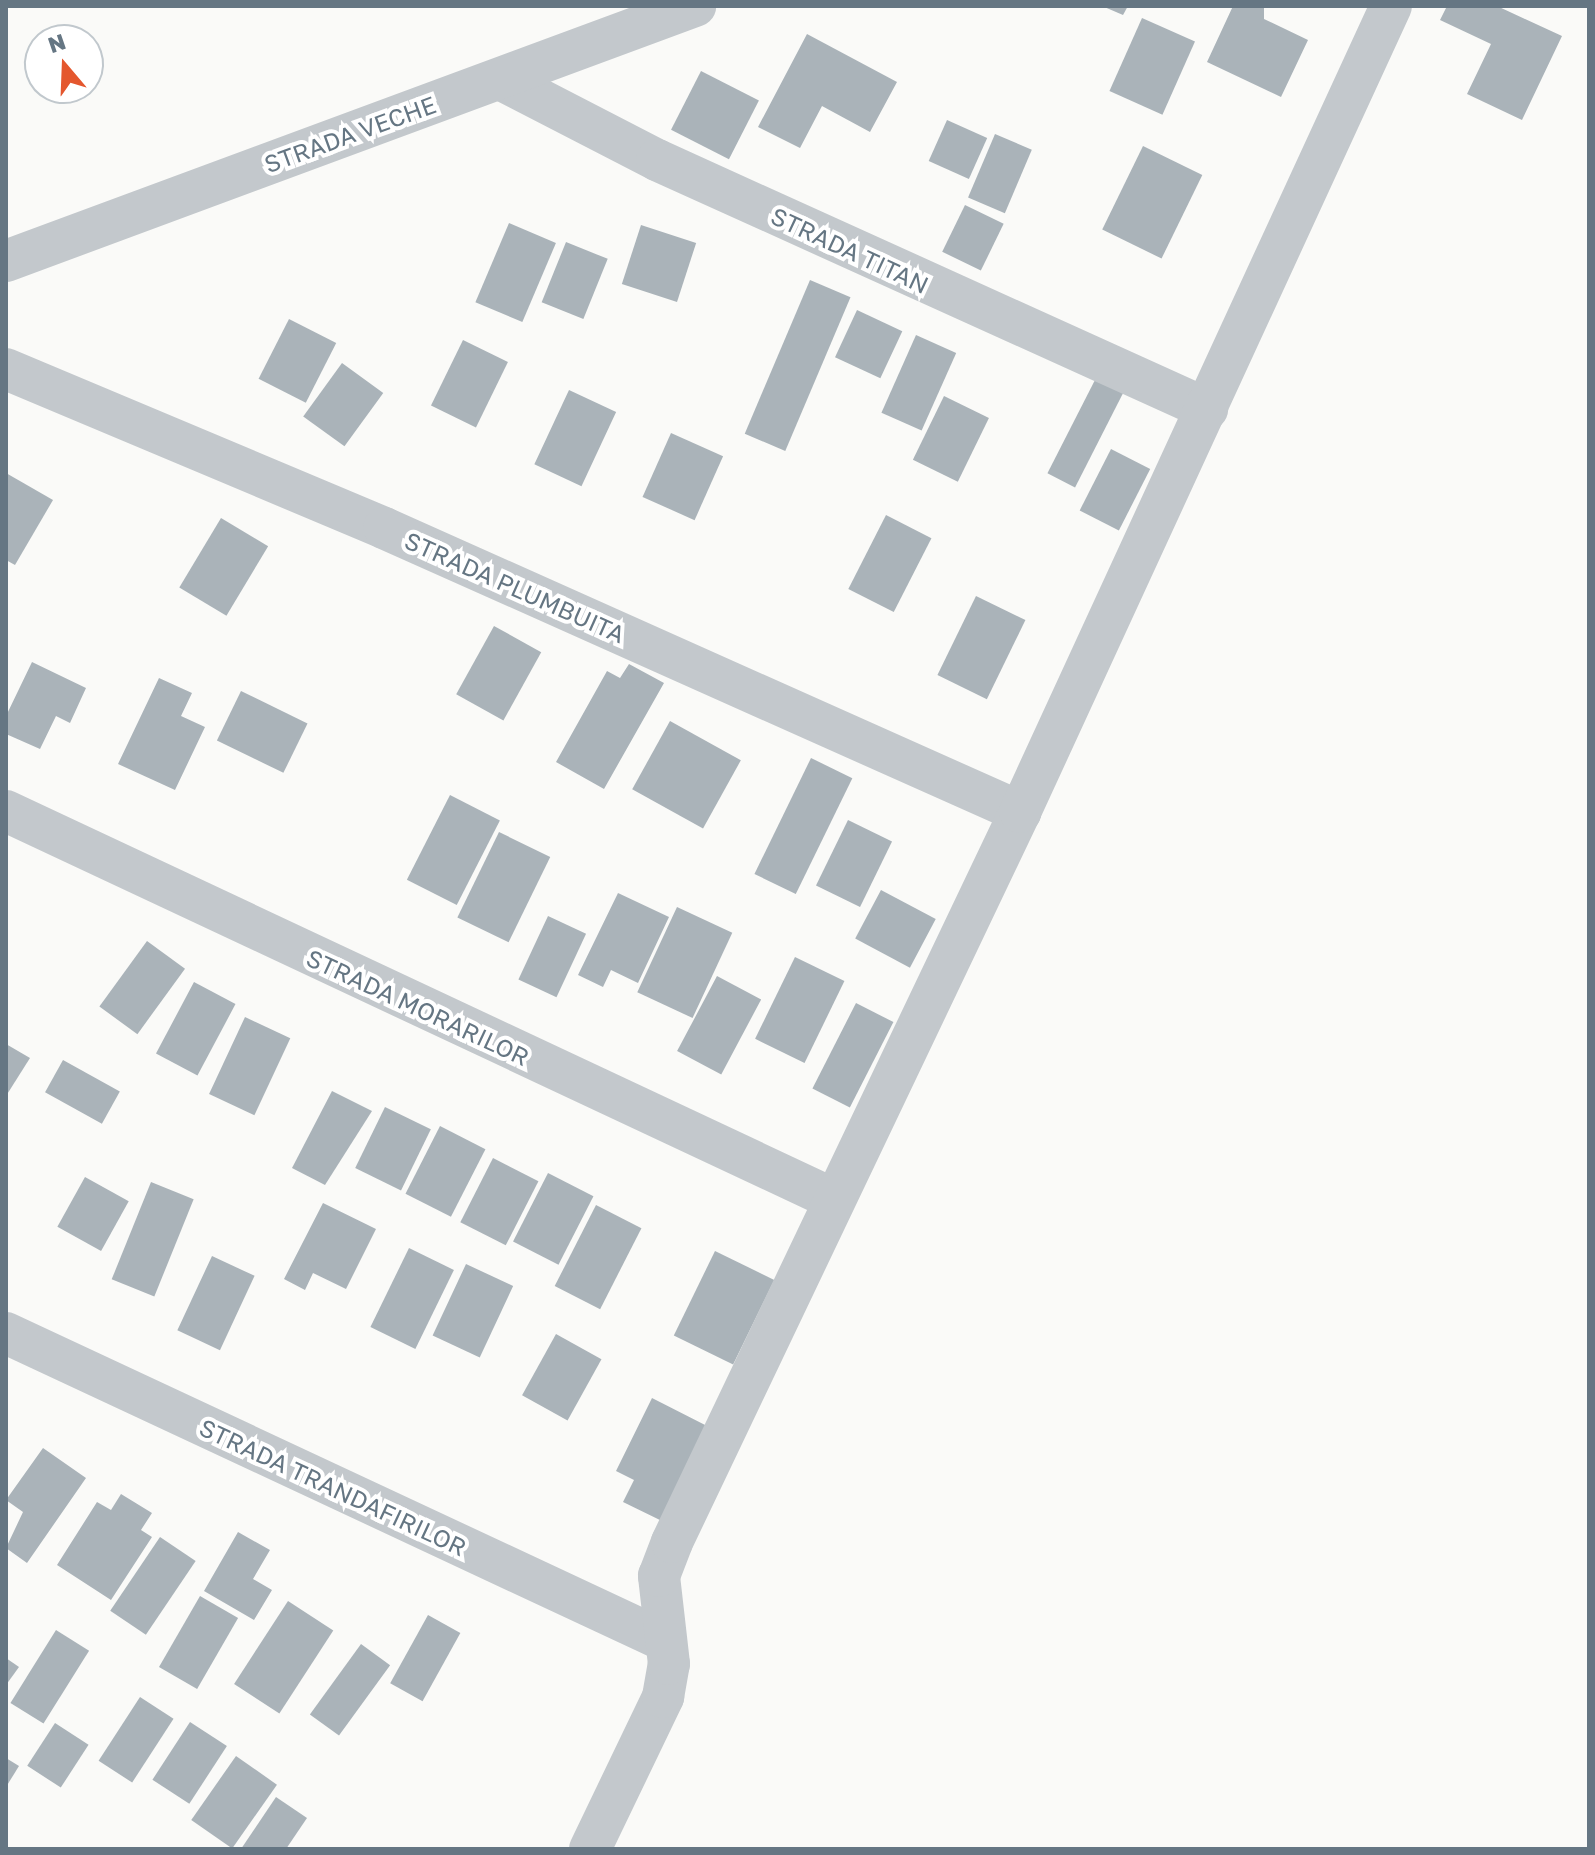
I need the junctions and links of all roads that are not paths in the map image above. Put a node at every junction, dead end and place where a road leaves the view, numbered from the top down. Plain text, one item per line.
1 (695, 6) edge
2 (1391, 6) edge
3 (500, 79) junction
4 (6, 261) edge
5 (6, 369) edge
6 (1207, 409) junction
7 (6, 811) edge
8 (1020, 812) junction
9 (833, 1199) junction
10 (6, 1333) edge
11 (661, 1639) junction
12 (590, 1849) edge

1 - 3 street, STRADA VECHE
2 - 6 street
3 - 4 street, STRADA VECHE
3 - 6 street, STRADA TITAN
5 - 8 street, STRADA PLUMBUITA
6 - 8 street
7 - 9 street, STRADA MORARILOR
8 - 9 street
9 - 11 street
10 - 11 street, STRADA TRANDAFIRILOR
11 - 12 street

